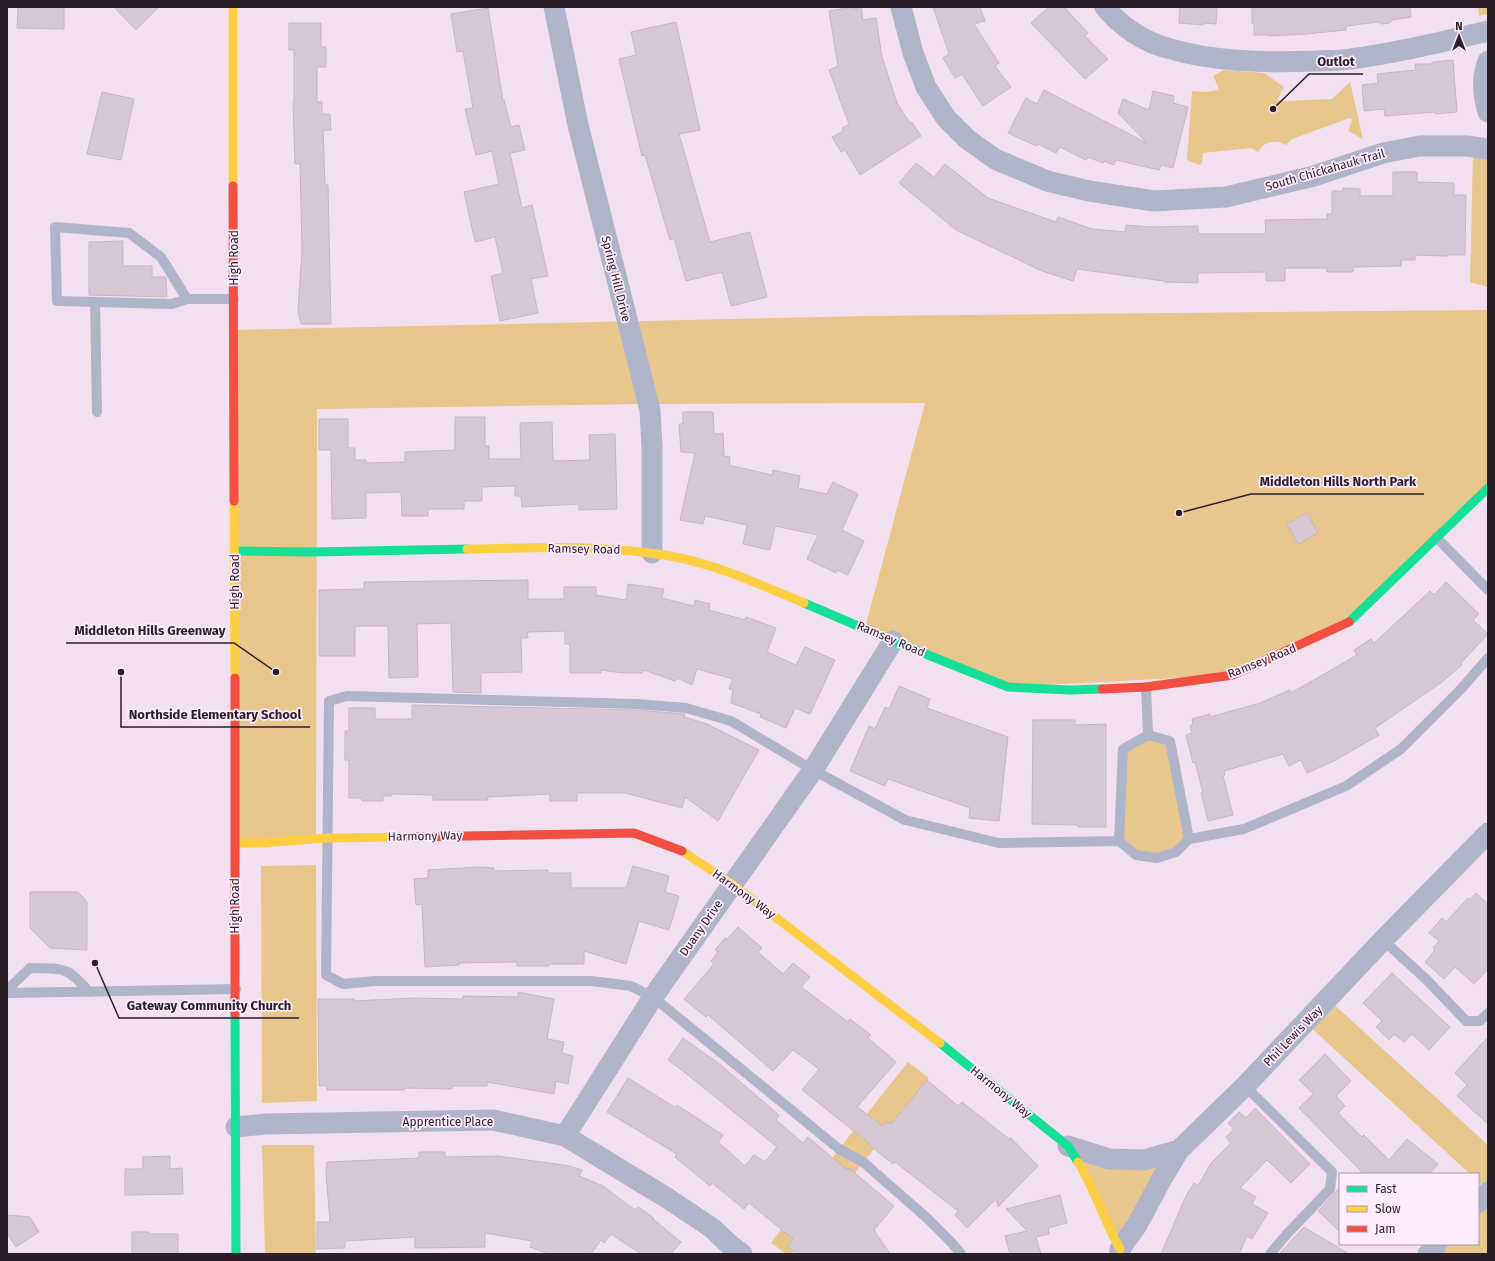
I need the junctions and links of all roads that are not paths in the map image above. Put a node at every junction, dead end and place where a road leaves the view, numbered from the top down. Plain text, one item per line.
1 (233, 7) edge
2 (554, 7) edge
3 (901, 7) edge
4 (1105, 7) edge
5 (1488, 32) edge
6 (1488, 61) edge
7 (1488, 112) edge
8 (1488, 149) edge
9 (187, 299) junction
10 (234, 299) junction
11 (96, 302) junction
12 (97, 412) dead end
13 (1488, 488) edge
14 (1436, 537) junction
15 (235, 551) junction
16 (652, 553) junction
17 (1488, 590) edge
18 (893, 641) junction
19 (1488, 658) edge
20 (1146, 687) junction
21 (1148, 734) junction
22 (813, 770) junction
23 (1488, 833) edge
24 (327, 838) junction
25 (1189, 839) junction
26 (1119, 841) junction
27 (235, 844) junction
28 (732, 884) junction
29 (1383, 940) junction
30 (236, 989) junction
31 (7, 990) edge
32 (89, 992) junction
33 (7, 993) edge
34 (653, 997) junction
35 (1488, 1013) edge
36 (1246, 1086) junction
37 (236, 1127) junction
38 (565, 1136) junction
39 (1068, 1146) junction
40 (1179, 1150) junction
41 (1488, 1192) edge
42 (1479, 1202) edge
43 (1436, 1245) edge
44 (1120, 1252) edge
45 (236, 1254) edge
46 (742, 1254) edge
47 (961, 1254) edge
48 (1270, 1254) edge
49 (1428, 1254) edge

1 - 10 street, High Road
2 - 16 street, Spring Hill Drive
3 - 8 street, South Chickahauk Trail
4 - 5 street
6 - 7 street
9 - 10 lane
9 - 11 lane
9 - 11 lane
10 - 15 street, High Road
11 - 12 lane
13 - 14 street, Ramsey Road
14 - 17 lane
14 - 20 street, Ramsey Road
15 - 16 street, Ramsey Road
15 - 27 street, High Road
16 - 18 street, Ramsey Road
18 - 20 street, Ramsey Road
18 - 22 street, Duany Drive
19 - 25 lane
20 - 21 lane
21 - 25 lane
21 - 26 lane
22 - 24 lane
22 - 26 lane
22 - 28 street, Duany Drive
23 - 29 street, Phil Lewis Way
24 - 27 street, Harmony Way
24 - 28 street, Harmony Way
24 - 34 lane
25 - 26 lane
27 - 30 street, High Road
28 - 34 street, Duany Drive
28 - 39 street, Harmony Way
29 - 35 lane
29 - 36 street, Phil Lewis Way
30 - 32 lane
30 - 37 street, High Road
31 - 32 lane
32 - 33 lane
34 - 38 street, Duany Drive
34 - 47 lane
36 - 40 street, Phil Lewis Way
36 - 48 lane
37 - 38 street, Apprentice Place
37 - 45 street, High Road
38 - 46 street, Apprentice Place
39 - 40 street
39 - 44 street, Harmony Way
40 - 44 street, Phil Lewis Way
41 - 42 street
43 - 49 street

